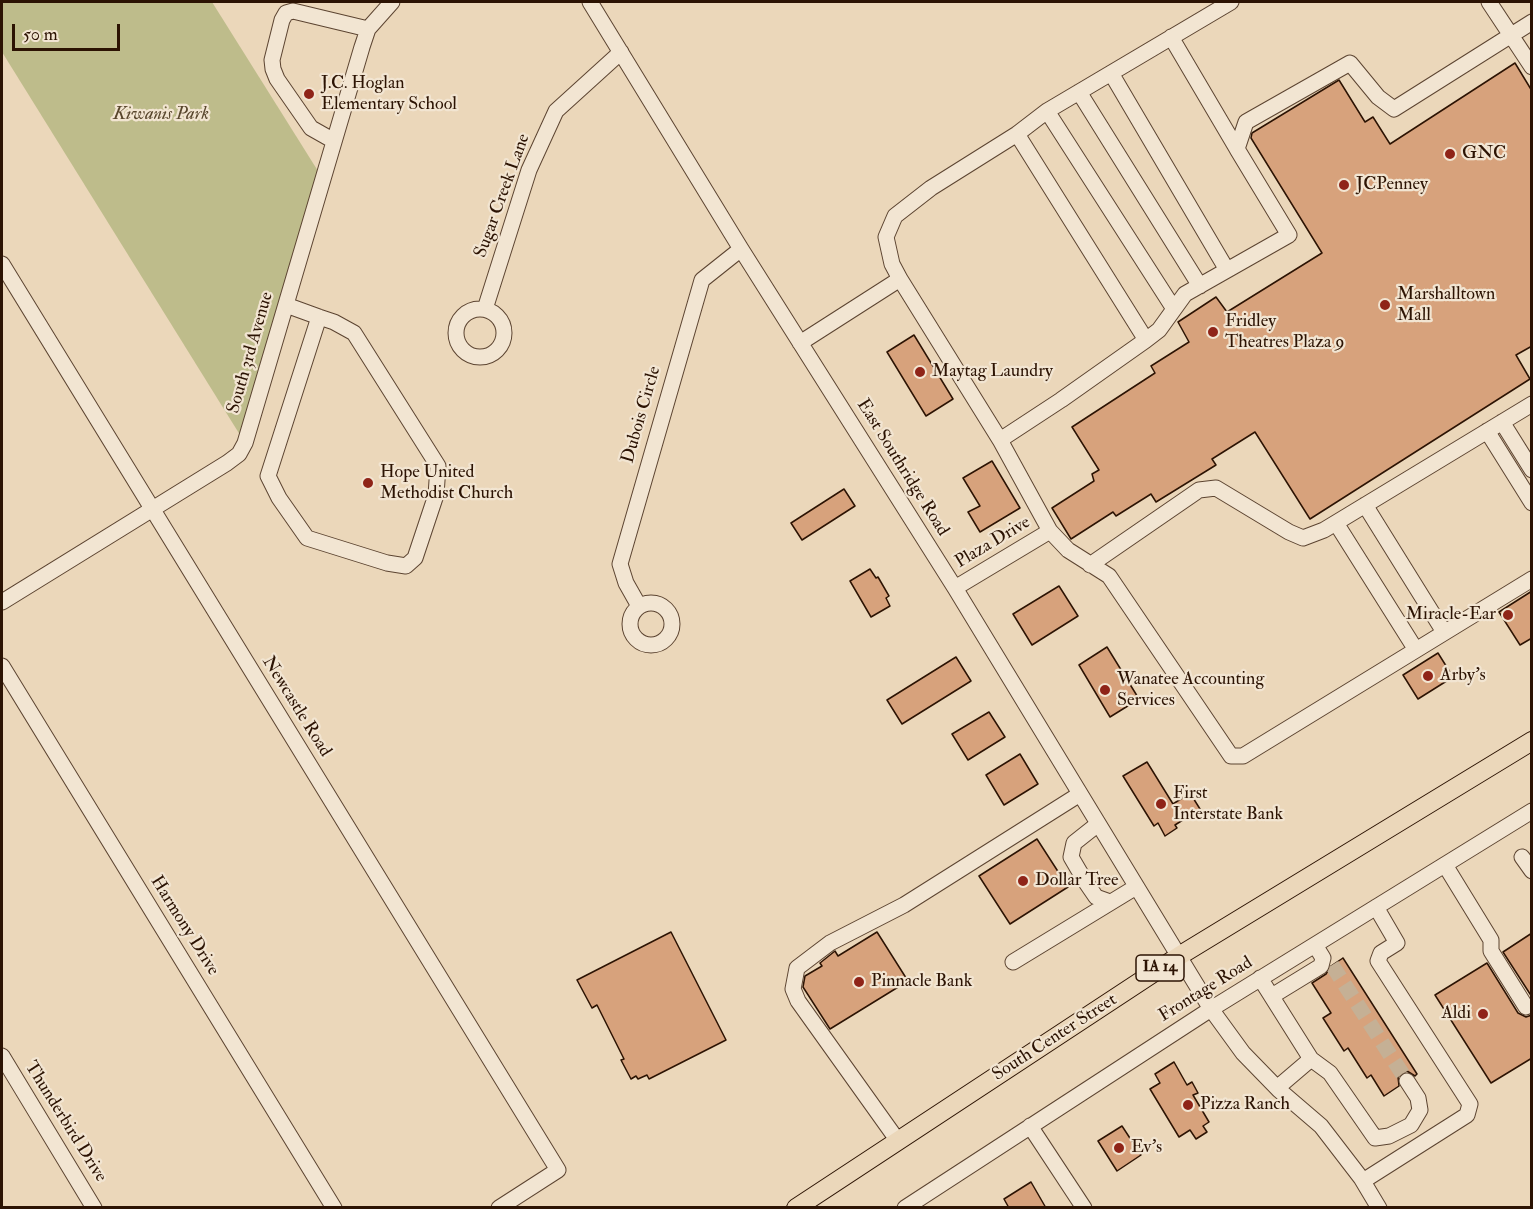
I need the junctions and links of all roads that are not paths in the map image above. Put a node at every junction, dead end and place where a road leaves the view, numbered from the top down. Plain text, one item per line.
1 (392, 2) edge
2 (590, 2) edge
3 (1231, 2) edge
4 (1489, 2) edge
5 (1532, 21) edge
6 (368, 29) junction
7 (1510, 35) junction
8 (1171, 37) junction
9 (621, 52) junction
10 (1532, 67) edge
11 (1111, 73) junction
12 (1079, 92) junction
13 (1047, 111) junction
14 (1017, 134) junction
15 (334, 141) junction
16 (1237, 149) junction
17 (741, 249) junction
18 (2, 264) edge
19 (1227, 270) junction
20 (900, 279) junction
21 (1200, 286) junction
22 (286, 305) junction
23 (485, 309) dead end
24 (1174, 309) junction
25 (319, 317) junction
26 (1146, 339) junction
27 (800, 343) junction
28 (1532, 404) edge
29 (1502, 422) junction
30 (1487, 431) junction
31 (999, 440) junction
32 (1532, 470) edge
33 (1532, 503) edge
34 (1365, 505) junction
35 (151, 508) junction
36 (1336, 523) junction
37 (1050, 531) junction
38 (1090, 565) junction
39 (1532, 579) edge
40 (955, 588) junction
41 (2, 602) edge
42 (639, 606) dead end
43 (1444, 632) junction
44 (1416, 650) junction
45 (2, 666) edge
46 (1532, 741) edge
47 (1080, 794) junction
48 (1532, 811) edge
49 (1098, 824) junction
50 (1522, 857) dead end
51 (1445, 865) junction
52 (1532, 872) edge
53 (1136, 887) junction
54 (1110, 902) junction
55 (1376, 907) junction
56 (1315, 945) junction
57 (1179, 956) junction
58 (1013, 962) dead end
59 (1260, 978) junction
60 (1272, 996) junction
61 (1526, 1007) dead end
62 (1211, 1009) junction
63 (2, 1056) edge
64 (1311, 1059) junction
65 (1407, 1081) tunnel mouth
66 (1276, 1088) junction
67 (1030, 1126) junction
68 (898, 1141) junction
69 (1363, 1181) junction
70 (94, 1208) edge
71 (334, 1208) edge
72 (499, 1208) edge
73 (796, 1208) edge
74 (906, 1208) edge
75 (1084, 1208) edge
76 (1379, 1208) edge

1 - 6 street, South 3rd Avenue
2 - 9 street, East Southridge Road
3 - 8 street
4 - 7 street
5 - 7 street
6 - 15 street, South 3rd Avenue
6 - 15 street
7 - 10 street
7 - 16 street
8 - 11 street
8 - 16 street
9 - 17 street, East Southridge Road
9 - 23 street, Sugar Creek Lane
11 - 12 street
11 - 19 street
12 - 13 street
12 - 21 street
13 - 14 street
13 - 24 street
14 - 20 street
14 - 26 street
15 - 22 street, South 3rd Avenue
16 - 19 street
17 - 27 street, East Southridge Road
17 - 42 street, Dubois Circle
18 - 35 street, Newcastle Road
19 - 21 street
20 - 27 street
20 - 31 street
21 - 24 street
22 - 25 street
22 - 35 street, South 3rd Avenue
24 - 26 street
25 - 25 street
26 - 31 street
27 - 40 street, East Southridge Road
28 - 29 street
29 - 30 street
29 - 32 street
30 - 33 street
30 - 34 street
31 - 37 street
34 - 36 street
34 - 43 street
35 - 41 street, South 3rd Avenue
35 - 72 street, Newcastle Road
36 - 38 street
36 - 44 street
37 - 38 street
37 - 40 street, Plaza Drive
38 - 44 street
39 - 43 street
40 - 47 street, East Southridge Road
43 - 44 street
45 - 71 street, Harmony Drive
46 - 57 main road, South Center Street / IA 14
47 - 49 street, East Southridge Road
47 - 68 street
48 - 51 street, Frontage Road
49 - 53 street, East Southridge Road
49 - 54 street
50 - 52 street
51 - 55 street, Frontage Road
51 - 61 street
53 - 54 street
53 - 57 street, East Southridge Road
54 - 58 street
55 - 56 street, Frontage Road
55 - 69 street
56 - 59 street, Frontage Road
56 - 60 street
57 - 62 street, East Southridge Road
57 - 68 main road, South Center Street / IA 14
59 - 60 street
59 - 62 street, Frontage Road
60 - 64 street
62 - 66 street, East Southridge Road
62 - 67 street, Frontage Road
63 - 70 street, Thunderbird Drive
64 - 65 street
64 - 66 street
66 - 69 street, East Southridge Road
67 - 74 street, Frontage Road
67 - 75 street
68 - 73 main road, South Center Street / IA 14
69 - 76 street, East Southridge Road

